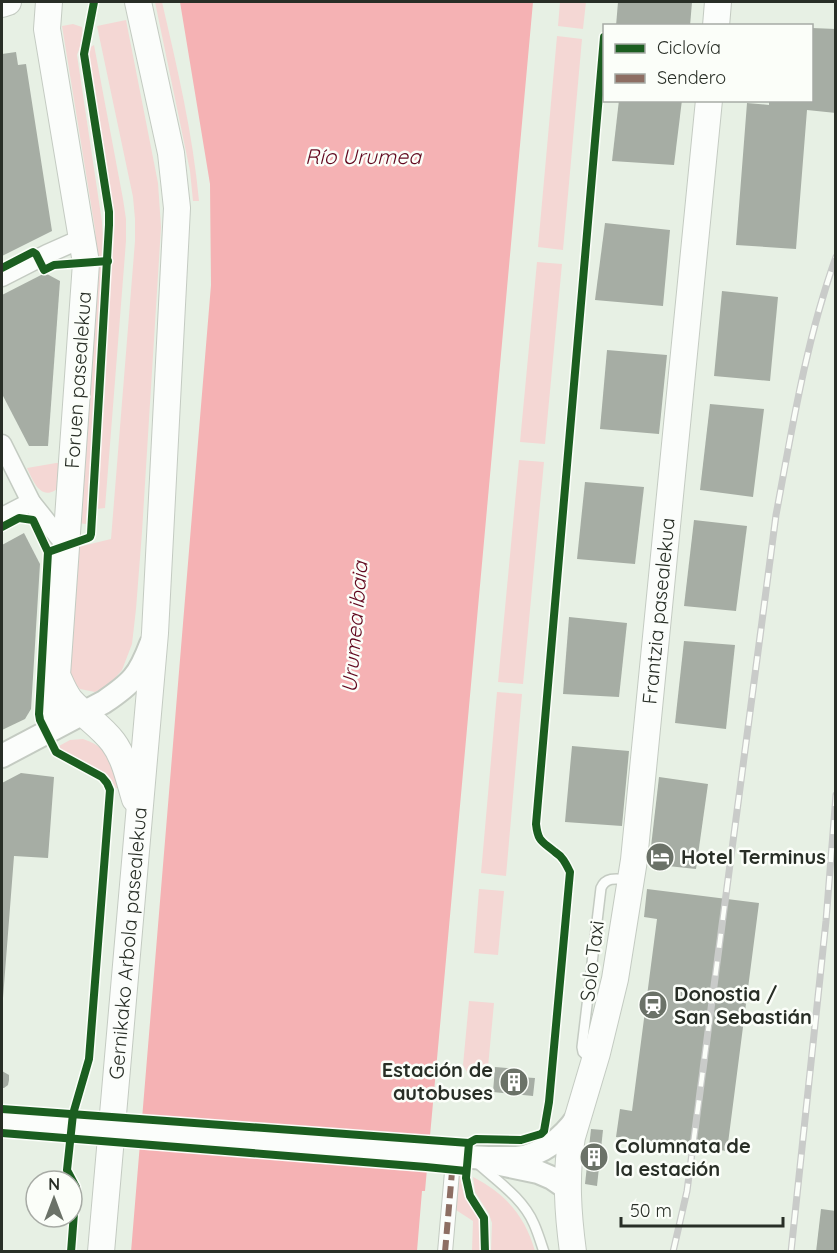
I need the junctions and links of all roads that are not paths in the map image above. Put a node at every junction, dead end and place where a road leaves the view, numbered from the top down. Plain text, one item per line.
1 (8, 2) edge
2 (49, 2) edge
3 (138, 2) edge
4 (718, 2) edge
5 (2, 4) edge
6 (716, 24) edge
7 (709, 102) edge
8 (83, 238) junction
9 (2, 278) edge
10 (2, 444) edge
11 (31, 502) junction
12 (2, 517) edge
13 (66, 546) junction
14 (155, 633) junction
15 (57, 675) junction
16 (84, 713) junction
17 (46, 733) junction
18 (2, 756) edge
19 (139, 813) junction
20 (578, 1116) junction
21 (2, 1120) edge
22 (111, 1129) junction
23 (472, 1158) junction
24 (452, 1172) dead end
25 (568, 1189) junction
26 (101, 1251) edge
27 (445, 1251) edge
28 (544, 1251) edge
29 (573, 1251) edge

1 - 5 main road
2 - 8 main road, Foruen pasealekua
3 - 14 main road
4 - 6 main road
7 - 20 main road, Frantzia pasealekua
8 - 9 street
8 - 13 main road, Foruen pasealekua
10 - 11 street
11 - 12 street
11 - 13 street
13 - 15 main road, Foruen pasealekua
14 - 16 street
14 - 19 main road, Gernikako Arbola pasealekua
15 - 16 main road
15 - 17 street, Foruen pasealekua
16 - 17 street
16 - 19 main road
17 - 18 street
19 - 22 main road, Gernikako Arbola pasealekua
20 - 23 street, Frantzia pasealekua
20 - 25 main road, Frantzia pasealekua
21 - 22 street
22 - 23 street
22 - 26 main road, Gernikako Arbola pasealekua
23 - 25 street
23 - 28 lane
24 - 27 street
25 - 29 main road, Frantzia pasealekua

